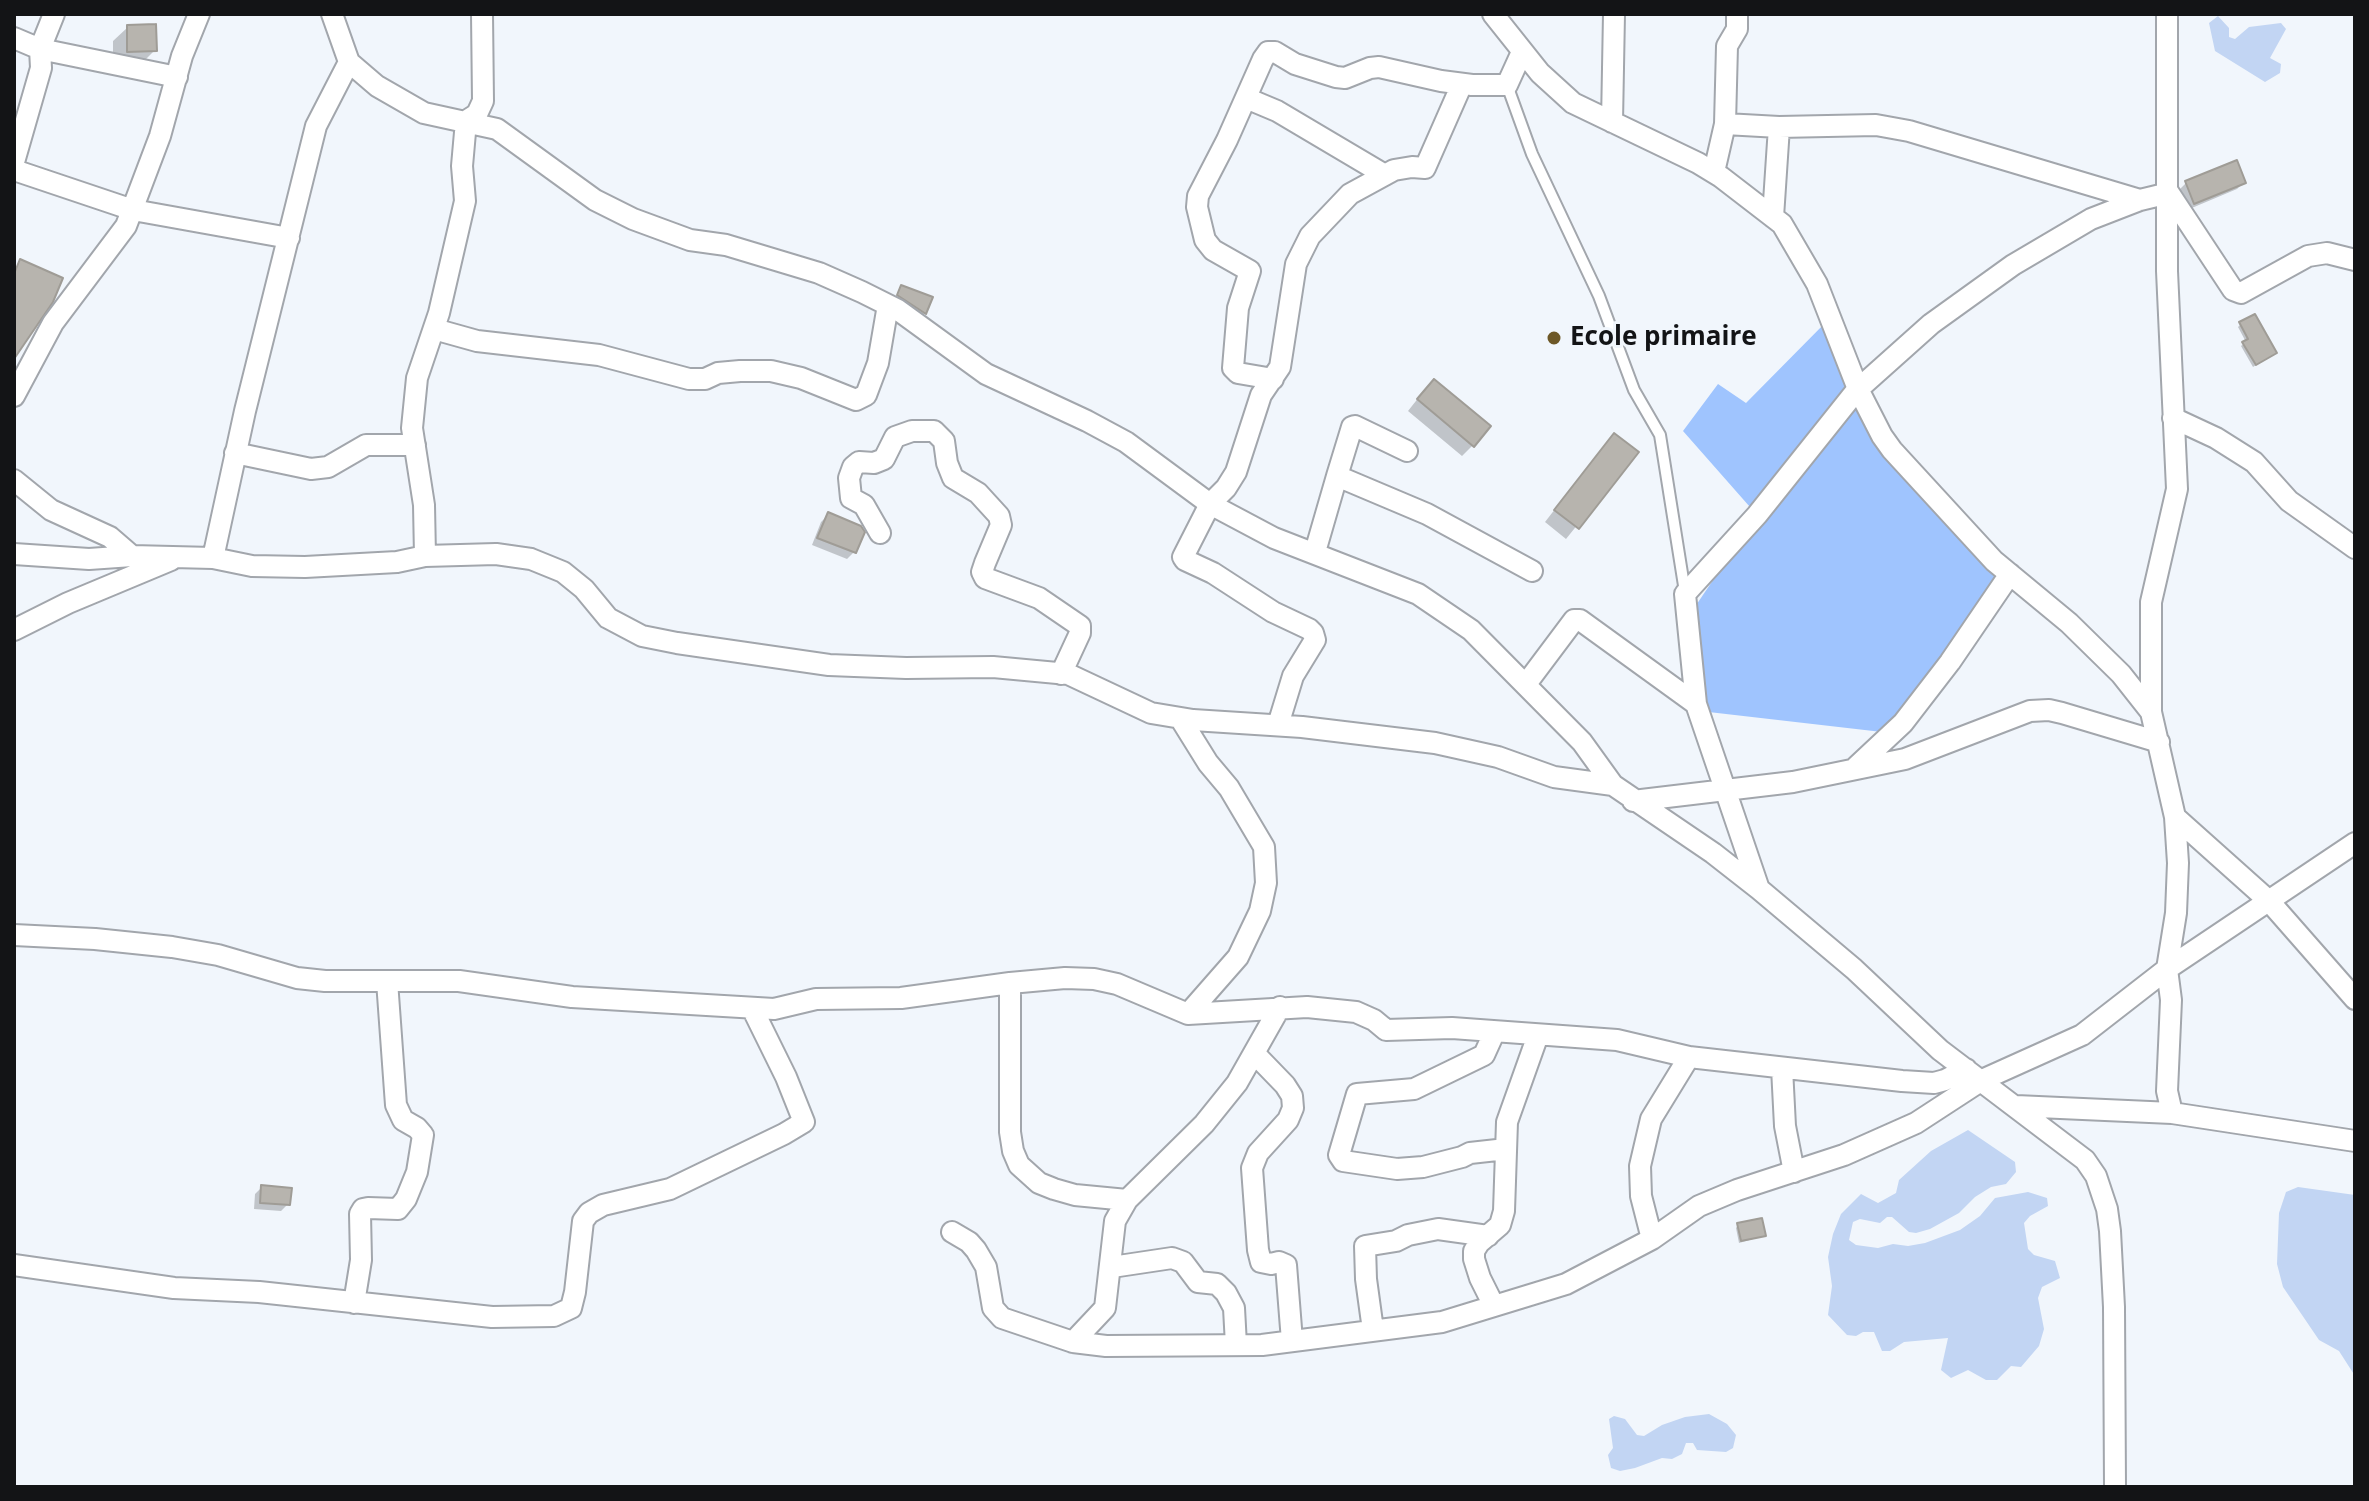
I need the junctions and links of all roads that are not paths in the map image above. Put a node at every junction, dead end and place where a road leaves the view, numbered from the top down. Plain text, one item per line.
1 (54, 14) edge
2 (199, 14) edge
3 (332, 14) edge
4 (482, 14) edge
5 (1493, 14) edge
6 (1614, 14) edge
7 (1737, 14) edge
8 (2167, 14) edge
9 (14, 38) edge
10 (40, 49) junction
11 (1522, 52) junction
12 (349, 62) junction
13 (177, 77) junction
14 (1462, 84) junction
15 (1507, 85) junction
16 (1246, 98) junction
17 (466, 121) junction
18 (1612, 122) junction
19 (1725, 124) junction
20 (1779, 127) junction
21 (14, 162) edge
22 (14, 170) edge
23 (1714, 172) junction
24 (1385, 175) junction
25 (2169, 193) junction
26 (2140, 200) junction
27 (133, 210) junction
28 (1773, 217) junction
29 (289, 238) junction
30 (2355, 260) edge
31 (888, 305) junction
32 (434, 329) junction
33 (1273, 379) junction
34 (1858, 389) junction
35 (14, 396) edge
36 (2173, 418) junction
37 (415, 445) junction
38 (1407, 451) dead end
39 (235, 453) junction
40 (1337, 476) junction
41 (14, 480) edge
42 (1210, 504) junction
43 (880, 533) dead end
44 (2355, 548) edge
45 (1315, 552) junction
46 (14, 554) edge
47 (132, 556) junction
48 (425, 556) junction
49 (179, 557) junction
50 (213, 558) junction
51 (1532, 571) dead end
52 (2010, 574) junction
53 (1685, 594) junction
54 (14, 630) edge
55 (1061, 674) junction
56 (1526, 684) junction
57 (1696, 704) junction
58 (2151, 712) junction
59 (1180, 718) junction
60 (1278, 725) junction
61 (2159, 742) junction
62 (1855, 768) junction
63 (1613, 785) junction
64 (1725, 792) junction
65 (1633, 801) junction
66 (2175, 817) junction
67 (2351, 850) edge
68 (1759, 889) junction
69 (2269, 901) junction
70 (14, 935) edge
71 (2167, 969) junction
72 (387, 981) junction
73 (1010, 983) junction
74 (2355, 999) edge
75 (1280, 1007) junction
76 (752, 1008) junction
77 (1188, 1014) junction
78 (1494, 1033) junction
79 (1538, 1035) junction
80 (1254, 1053) junction
81 (1689, 1057) junction
82 (1782, 1068) junction
83 (1974, 1075) junction
84 (2016, 1106) junction
85 (2172, 1113) junction
86 (2355, 1141) edge
87 (1506, 1149) junction
88 (1794, 1172) junction
89 (1127, 1200) junction
90 (952, 1232) dead end
91 (1488, 1236) junction
92 (1652, 1239) junction
93 (14, 1265) edge
94 (1112, 1267) junction
95 (354, 1303) junction
96 (1494, 1306) junction
97 (1373, 1330) junction
98 (1292, 1341) junction
99 (1073, 1342) junction
100 (1236, 1345) junction
101 (2115, 1487) edge

1 - 10 street
2 - 13 street
3 - 12 street
4 - 17 street
5 - 11 street
6 - 18 street
7 - 19 street
8 - 25 street
9 - 10 street
10 - 13 street
10 - 21 street
11 - 15 street
11 - 18 street
12 - 17 street
12 - 29 street
13 - 27 street
14 - 15 street
14 - 16 street
14 - 24 street
15 - 53 lane
16 - 24 street
16 - 33 street
17 - 31 street
17 - 32 street
18 - 23 street
19 - 20 street
19 - 23 street
20 - 26 street
20 - 28 street
22 - 27 street
23 - 28 street
24 - 33 street
25 - 26 street
25 - 30 street
25 - 36 street
26 - 34 street
27 - 29 street
27 - 35 street
28 - 34 street
29 - 39 street
31 - 32 street
31 - 42 street
32 - 37 street
33 - 42 street
34 - 52 street
34 - 53 street
36 - 44 street
36 - 58 street
37 - 39 street
37 - 48 street
38 - 40 street
39 - 50 street
40 - 45 street
40 - 51 street
41 - 47 street
42 - 45 street
42 - 60 street
43 - 55 street
45 - 56 street
46 - 47 street
47 - 49 street
48 - 50 street
48 - 55 street
49 - 50 street
49 - 54 street
52 - 58 street
52 - 62 street
53 - 57 street
55 - 59 street
56 - 57 street
56 - 63 street
57 - 64 street
58 - 61 street
59 - 60 street
59 - 77 street
60 - 63 street
61 - 62 street
61 - 66 street
62 - 64 street
63 - 65 street
64 - 65 street
64 - 68 street
65 - 68 street
66 - 69 street
66 - 71 street
67 - 69 street
68 - 83 street
69 - 71 street
69 - 74 street
70 - 72 street
71 - 83 street
71 - 85 street
72 - 76 street
72 - 95 street
73 - 76 street
73 - 77 street
73 - 89 street
75 - 77 street
75 - 78 street
75 - 80 street
76 - 95 street
78 - 79 street
78 - 87 street
79 - 81 street
79 - 87 street
80 - 89 street
80 - 98 street
81 - 82 street
81 - 92 street
82 - 83 street
82 - 88 street
83 - 84 street
83 - 88 street
84 - 85 street
84 - 101 street
85 - 86 street
87 - 91 street
88 - 92 street
89 - 94 street
90 - 99 street
91 - 96 street
91 - 97 street
92 - 96 street
93 - 95 street
94 - 99 street
94 - 100 street
96 - 97 street
97 - 98 street
98 - 100 street
99 - 100 street

